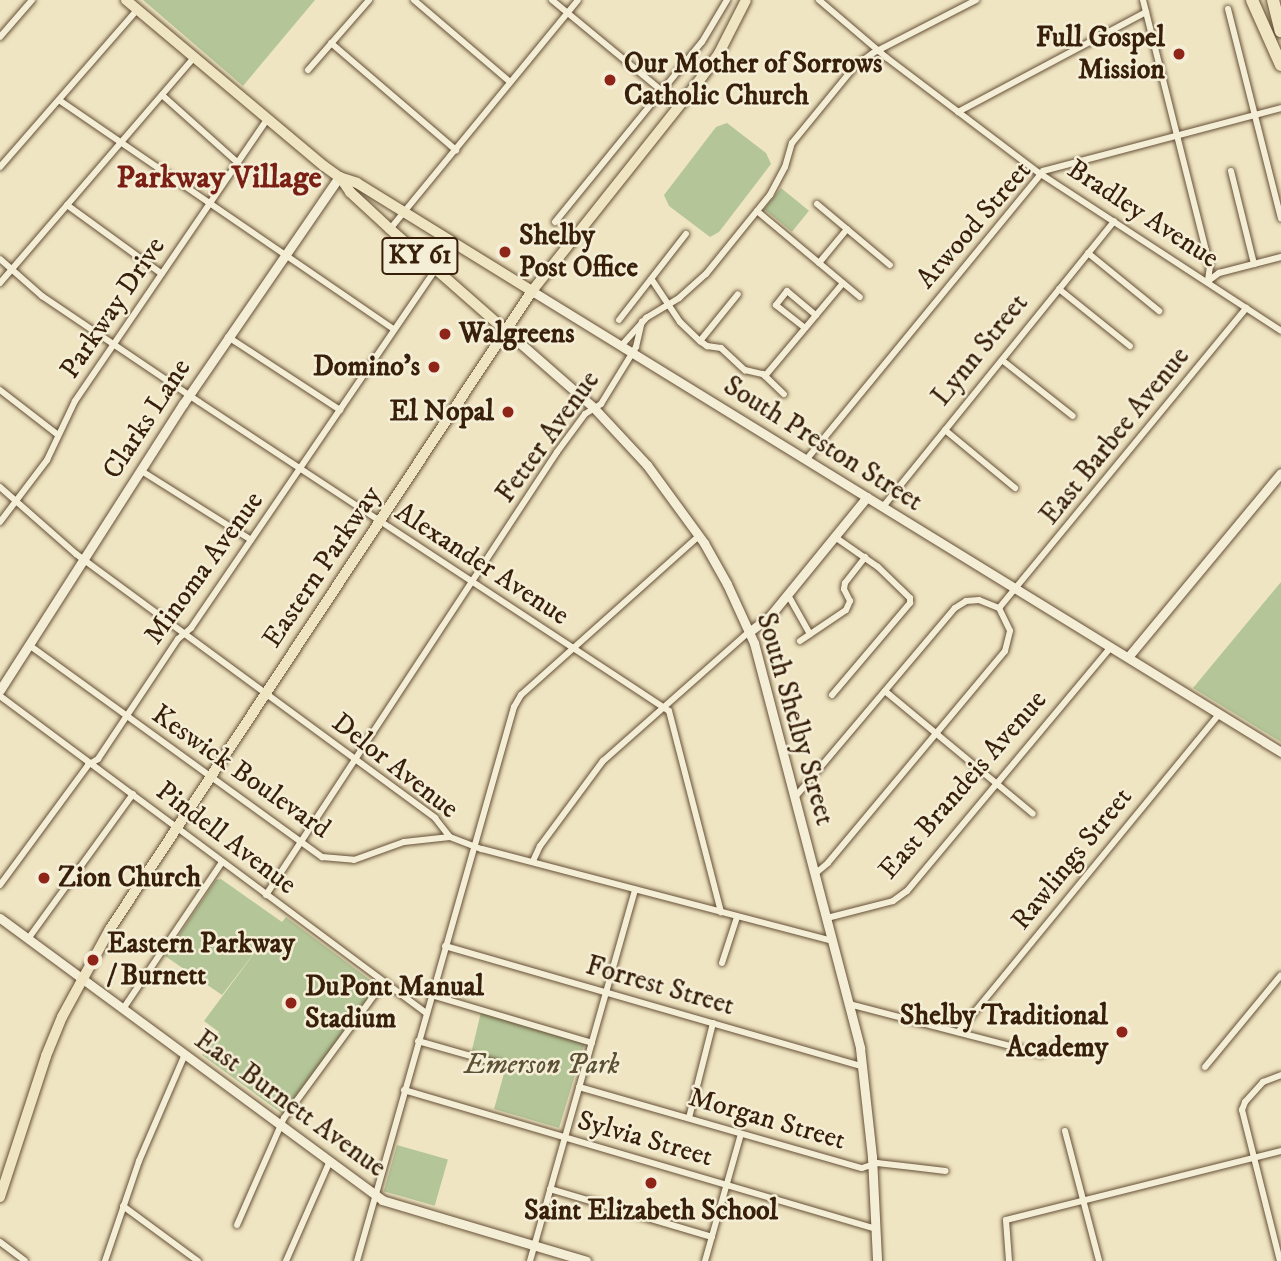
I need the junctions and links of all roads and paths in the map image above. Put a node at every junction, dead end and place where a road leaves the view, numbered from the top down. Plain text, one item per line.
1 (32, 0) edge
2 (126, 0) edge
3 (369, 0) edge
4 (414, 0) edge
5 (552, 0) edge
6 (578, 0) edge
7 (727, 0) edge
8 (746, 0) edge
9 (819, 0) edge
10 (976, 0) edge
11 (1143, 0) edge
12 (1252, 0) edge
13 (1273, 0) edge
14 (1228, 9) dead end
15 (137, 10) junction
16 (1146, 12) junction
17 (567, 13) junction
18 (1281, 31) edge
19 (0, 37) edge
20 (331, 43) junction
21 (878, 51) junction
22 (193, 59) junction
23 (1281, 65) edge
24 (308, 70) dead end
25 (510, 82) junction
26 (662, 91) junction
27 (162, 95) junction
28 (59, 100) junction
29 (680, 106) junction
30 (1281, 108) edge
31 (958, 112) junction
32 (1254, 116) junction
33 (266, 121) junction
34 (1176, 135) junction
35 (121, 143) junction
36 (456, 150) junction
37 (237, 162) junction
38 (0, 167) edge
39 (1231, 171) dead end
40 (1041, 173) junction
41 (339, 177) junction
42 (210, 204) junction
43 (817, 204) dead end
44 (67, 205) junction
45 (757, 211) junction
46 (404, 212) junction
47 (1281, 218) edge
48 (1114, 221) junction
49 (555, 222) dead end
50 (390, 229) junction
51 (847, 229) junction
52 (686, 234) dead end
53 (1088, 253) junction
54 (285, 255) junction
55 (1281, 257) edge
56 (0, 259) edge
57 (819, 262) junction
58 (1254, 264) junction
59 (890, 265) dead end
60 (12, 270) junction
61 (435, 270) junction
62 (162, 274) junction
63 (652, 279) junction
64 (1208, 281) junction
65 (0, 283) edge
66 (843, 283) junction
67 (1059, 289) junction
68 (531, 291) junction
69 (738, 294) dead end
70 (860, 297) dead end
71 (669, 304) junction
72 (1246, 308) junction
73 (1158, 311) dead end
74 (816, 315) junction
75 (619, 320) dead end
76 (642, 322) junction
77 (805, 328) junction
78 (394, 329) junction
79 (505, 330) junction
80 (1281, 331) edge
81 (228, 337) junction
82 (700, 341) junction
83 (114, 344) junction
84 (621, 346) junction
85 (1130, 346) dead end
86 (632, 353) junction
87 (1002, 359) junction
88 (765, 376) junction
89 (0, 390) edge
90 (784, 394) dead end
91 (189, 395) junction
92 (594, 408) junction
93 (340, 410) junction
94 (1073, 416) dead end
95 (945, 430) junction
96 (57, 434) junction
97 (806, 460) junction
98 (301, 469) junction
99 (140, 470) junction
100 (1281, 473) edge
101 (0, 488) edge
102 (1015, 488) dead end
103 (867, 498) junction
104 (16, 500) junction
105 (882, 508) junction
106 (0, 522) edge
107 (379, 522) junction
108 (699, 536) junction
109 (835, 537) junction
110 (251, 540) junction
111 (865, 557) junction
112 (84, 559) junction
113 (472, 582) junction
114 (1015, 589) junction
115 (788, 595) junction
116 (999, 608) junction
117 (749, 632) junction
118 (184, 634) junction
119 (810, 634) junction
120 (800, 641) dead end
121 (29, 645) junction
122 (1111, 647) junction
123 (572, 648) junction
124 (1128, 657) junction
125 (0, 690) edge
126 (885, 691) junction
127 (266, 693) junction
128 (832, 695) dead end
129 (0, 696) edge
130 (663, 707) junction
131 (1219, 714) junction
132 (127, 717) junction
133 (936, 734) junction
134 (1281, 752) edge
135 (355, 759) junction
136 (93, 762) junction
137 (210, 778) junction
138 (998, 783) junction
139 (132, 794) junction
140 (796, 796) junction
141 (1033, 814) dead end
142 (176, 829) junction
143 (450, 837) junction
144 (300, 844) junction
145 (473, 844) junction
146 (533, 861) junction
147 (222, 862) junction
148 (816, 873) junction
149 (0, 885) edge
150 (635, 890) junction
151 (266, 895) junction
152 (721, 912) junction
153 (737, 917) junction
154 (0, 918) edge
155 (827, 918) junction
156 (28, 939) junction
157 (833, 941) junction
158 (445, 946) junction
159 (722, 963) dead end
160 (1281, 975) edge
161 (82, 979) junction
162 (384, 982) junction
163 (606, 993) junction
164 (431, 995) junction
165 (849, 1004) junction
166 (123, 1009) junction
167 (426, 1013) junction
168 (713, 1023) junction
169 (958, 1032) junction
170 (418, 1041) junction
171 (592, 1042) junction
172 (1059, 1050) dead end
173 (185, 1054) junction
174 (506, 1066) dead end
175 (863, 1067) junction
176 (1205, 1067) dead end
177 (1281, 1075) edge
178 (579, 1087) junction
179 (404, 1090) junction
180 (689, 1118) junction
181 (281, 1125) junction
182 (1065, 1131) dead end
183 (741, 1134) junction
184 (565, 1138) junction
185 (1281, 1151) edge
186 (1254, 1157) junction
187 (330, 1161) junction
188 (872, 1167) junction
189 (946, 1171) dead end
190 (726, 1185) junction
191 (550, 1189) junction
192 (375, 1194) junction
193 (0, 1197) edge
194 (1084, 1200) junction
195 (124, 1206) junction
196 (237, 1225) dead end
197 (874, 1229) junction
198 (712, 1237) junction
199 (0, 1242) edge
200 (534, 1246) junction
201 (25, 1261) edge
202 (105, 1261) edge
203 (198, 1261) edge
204 (286, 1261) edge
205 (357, 1261) edge
206 (530, 1261) edge
207 (586, 1261) edge
208 (705, 1261) edge
209 (877, 1261) edge
210 (1009, 1261) edge
211 (1099, 1261) edge
212 (1280, 1261) edge

1 - 19 street
2 - 15 main road, KY 61
3 - 20 street
4 - 25 street
5 - 17 street
6 - 17 street
7 - 26 street
8 - 29 main road, Eastern Parkway
9 - 21 street, Bradley Avenue
10 - 21 street
11 - 16 street
12 - 23 highway
13 - 18 highway
14 - 32 street
15 - 22 main road, KY 61
15 - 28 street
16 - 31 street
16 - 34 street
17 - 25 street
17 - 26 street
20 - 24 street
20 - 36 street
21 - 31 street, Bradley Avenue
21 - 45 street
22 - 27 street
22 - 33 main road, KY 61
25 - 36 street
26 - 29 street
26 - 49 street
27 - 35 street
27 - 37 street
28 - 35 street
28 - 38 street
29 - 68 main road, Eastern Parkway
30 - 32 street, Atwood Street
31 - 40 street, Bradley Avenue
32 - 34 street, Atwood Street
32 - 47 street
33 - 37 street, Parkway Drive
33 - 41 main road, KY 61
34 - 40 street, Atwood Street
34 - 64 street
35 - 42 street
35 - 44 street
36 - 46 street
37 - 42 street, Parkway Drive
39 - 58 street
40 - 48 street, Bradley Avenue
40 - 97 street, Atwood Street
41 - 46 main road, South Preston Street / KY 61
41 - 50 main road, South Shelby Street / KY 61
41 - 54 main road, Clarks Lane
42 - 54 street
42 - 62 street, Parkway Drive
43 - 51 street
44 - 60 street
44 - 62 street
45 - 57 street
45 - 71 street
46 - 50 street
46 - 68 main road, South Preston Street / KY 61
48 - 53 street, Lynn Street
48 - 64 street, Bradley Avenue
50 - 61 main road, South Shelby Street / KY 61
51 - 57 street
51 - 59 street
52 - 63 street
53 - 67 street, Lynn Street
53 - 73 street
54 - 78 street
54 - 81 main road, Clarks Lane
55 - 58 street
56 - 60 street, Alexander Avenue
57 - 66 street
58 - 64 street
60 - 65 street
60 - 83 street, Alexander Avenue
61 - 78 street, Minoma Avenue
61 - 79 main road, South Shelby Street / KY 61
62 - 83 street, Parkway Drive
63 - 71 street
63 - 75 street
64 - 72 street, Bradley Avenue
66 - 70 street
66 - 74 street
67 - 85 street
67 - 87 street, Lynn Street
68 - 79 main road, Eastern Parkway
68 - 84 main road, South Preston Street / KY 61
69 - 82 street
71 - 76 street
71 - 82 street
72 - 80 street, Bradley Avenue
72 - 114 street, East Barbee Avenue
74 - 77 street
74 - 77 street
76 - 84 street
76 - 86 street, Fetter Avenue
77 - 88 street
78 - 93 street, Minoma Avenue
79 - 92 main road, South Shelby Street / KY 61
79 - 107 main road, Eastern Parkway
81 - 91 main road, Clarks Lane
81 - 93 street
82 - 88 street
83 - 91 street, Alexander Avenue
83 - 96 street, Parkway Drive
84 - 86 main road, South Preston Street / KY 61
86 - 92 street, Fetter Avenue
86 - 97 main road, South Preston Street / KY 61
87 - 94 street
87 - 95 street, Lynn Street
88 - 90 street
89 - 96 street
91 - 98 street, Alexander Avenue
91 - 99 main road, Clarks Lane
92 - 108 main road, South Shelby Street / KY 61
92 - 113 street, Fetter Avenue
93 - 98 street, Minoma Avenue
95 - 102 street
95 - 105 street, Lynn Street
96 - 104 street, Parkway Drive
97 - 103 main road, South Preston Street / KY 61
98 - 107 street, Alexander Avenue
98 - 110 street, Minoma Avenue
99 - 110 street
99 - 112 main road, Clarks Lane
100 - 124 main road
101 - 104 street, Delor Avenue
103 - 105 main road, South Preston Street / KY 61
103 - 109 main road
104 - 106 street, Parkway Drive
104 - 112 street, Delor Avenue
105 - 114 main road, South Preston Street / KY 61
107 - 113 street, Alexander Avenue
107 - 127 main road, Eastern Parkway
108 - 117 main road, South Shelby Street / KY 61
108 - 123 street
109 - 111 street
109 - 115 main road
110 - 118 street, Minoma Avenue
111 - 119 street
111 - 128 street
112 - 118 street, Delor Avenue
112 - 121 main road, Clarks Lane
113 - 123 street, Alexander Avenue
113 - 135 street, Fetter Avenue
114 - 116 street, East Barbee Avenue
114 - 122 main road, South Preston Street / KY 61
115 - 117 main road
115 - 119 street
116 - 126 street
116 - 133 street
117 - 130 street
117 - 140 main road, South Shelby Street
118 - 127 street, Delor Avenue
118 - 132 street, Minoma Avenue
119 - 120 street
121 - 125 main road, Clarks Lane
121 - 132 street, Keswick Boulevard
122 - 124 main road, South Preston Street / KY 61
122 - 138 street, East Brandeis Avenue
123 - 130 street, Alexander Avenue
123 - 145 street
124 - 131 main road, South Preston Street / KY 61
126 - 133 street
126 - 140 street
127 - 135 street, Delor Avenue
127 - 137 main road, Eastern Parkway
129 - 136 street, Pindell Avenue
130 - 146 street
130 - 152 street
131 - 134 main road, South Preston Street / KY 61
131 - 169 street, Rawlings Street
132 - 136 street, Minoma Avenue
132 - 137 street, Keswick Boulevard
133 - 138 street
133 - 148 street
135 - 143 street, Delor Avenue
135 - 144 street, Fetter Avenue
136 - 139 street, Pindell Avenue
136 - 149 street, Minoma Avenue
137 - 142 main road, Eastern Parkway
137 - 144 street, Keswick Boulevard
138 - 141 street
138 - 155 street, East Brandeis Avenue
139 - 142 street, Pindell Avenue
139 - 156 street
140 - 148 main road, South Shelby Street
142 - 147 street, Pindell Avenue
142 - 161 main road, Eastern Parkway
143 - 144 street, Keswick Boulevard
143 - 145 street, Delor Avenue
144 - 151 street, Fetter Avenue
145 - 146 street, Delor Avenue
145 - 158 street
146 - 150 street, Delor Avenue
147 - 151 street, Pindell Avenue
147 - 166 street
148 - 155 main road, South Shelby Street
150 - 152 street, Delor Avenue
150 - 163 street
151 - 162 street, Pindell Avenue
152 - 153 street, Delor Avenue
153 - 157 street, Delor Avenue
153 - 159 street
154 - 156 main road, East Burnett Avenue
155 - 157 main road, South Shelby Street
156 - 161 main road, East Burnett Avenue
157 - 165 main road, South Shelby Street
158 - 163 street, Forrest Street
158 - 164 street
160 - 176 street
161 - 166 main road, East Burnett Avenue
161 - 193 main road, Eastern Parkway
162 - 167 street, Pindell Avenue
162 - 181 street
163 - 168 street, Forrest Street
163 - 171 street
164 - 167 street
164 - 171 street
165 - 169 street
165 - 175 main road, South Shelby Street
166 - 173 main road, East Burnett Avenue
167 - 170 street
168 - 175 street, Forrest Street
168 - 180 street
169 - 172 street
170 - 174 street
170 - 179 street
171 - 178 street
173 - 181 main road, East Burnett Avenue
173 - 195 street
175 - 188 main road, South Shelby Street
177 - 186 street
178 - 180 street, Morgan Street
178 - 184 street
179 - 184 street, Sylvia Street
179 - 192 street
180 - 183 street, Morgan Street
181 - 187 main road, East Burnett Avenue
181 - 196 street
182 - 194 street
183 - 188 street, Morgan Street
183 - 190 street
184 - 190 street, Sylvia Street
184 - 191 street
185 - 186 street
186 - 194 street
186 - 212 street
187 - 192 main road, East Burnett Avenue
187 - 204 street
188 - 189 street, Morgan Street
188 - 197 main road, South Shelby Street
190 - 197 street, Sylvia Street
190 - 198 street
191 - 198 street
191 - 200 street
192 - 200 main road, East Burnett Avenue
192 - 205 street
194 - 210 street
194 - 211 street
195 - 202 street
195 - 203 street
197 - 209 main road, South Shelby Street
198 - 208 street
199 - 201 street
200 - 206 street
200 - 207 main road, East Burnett Avenue

